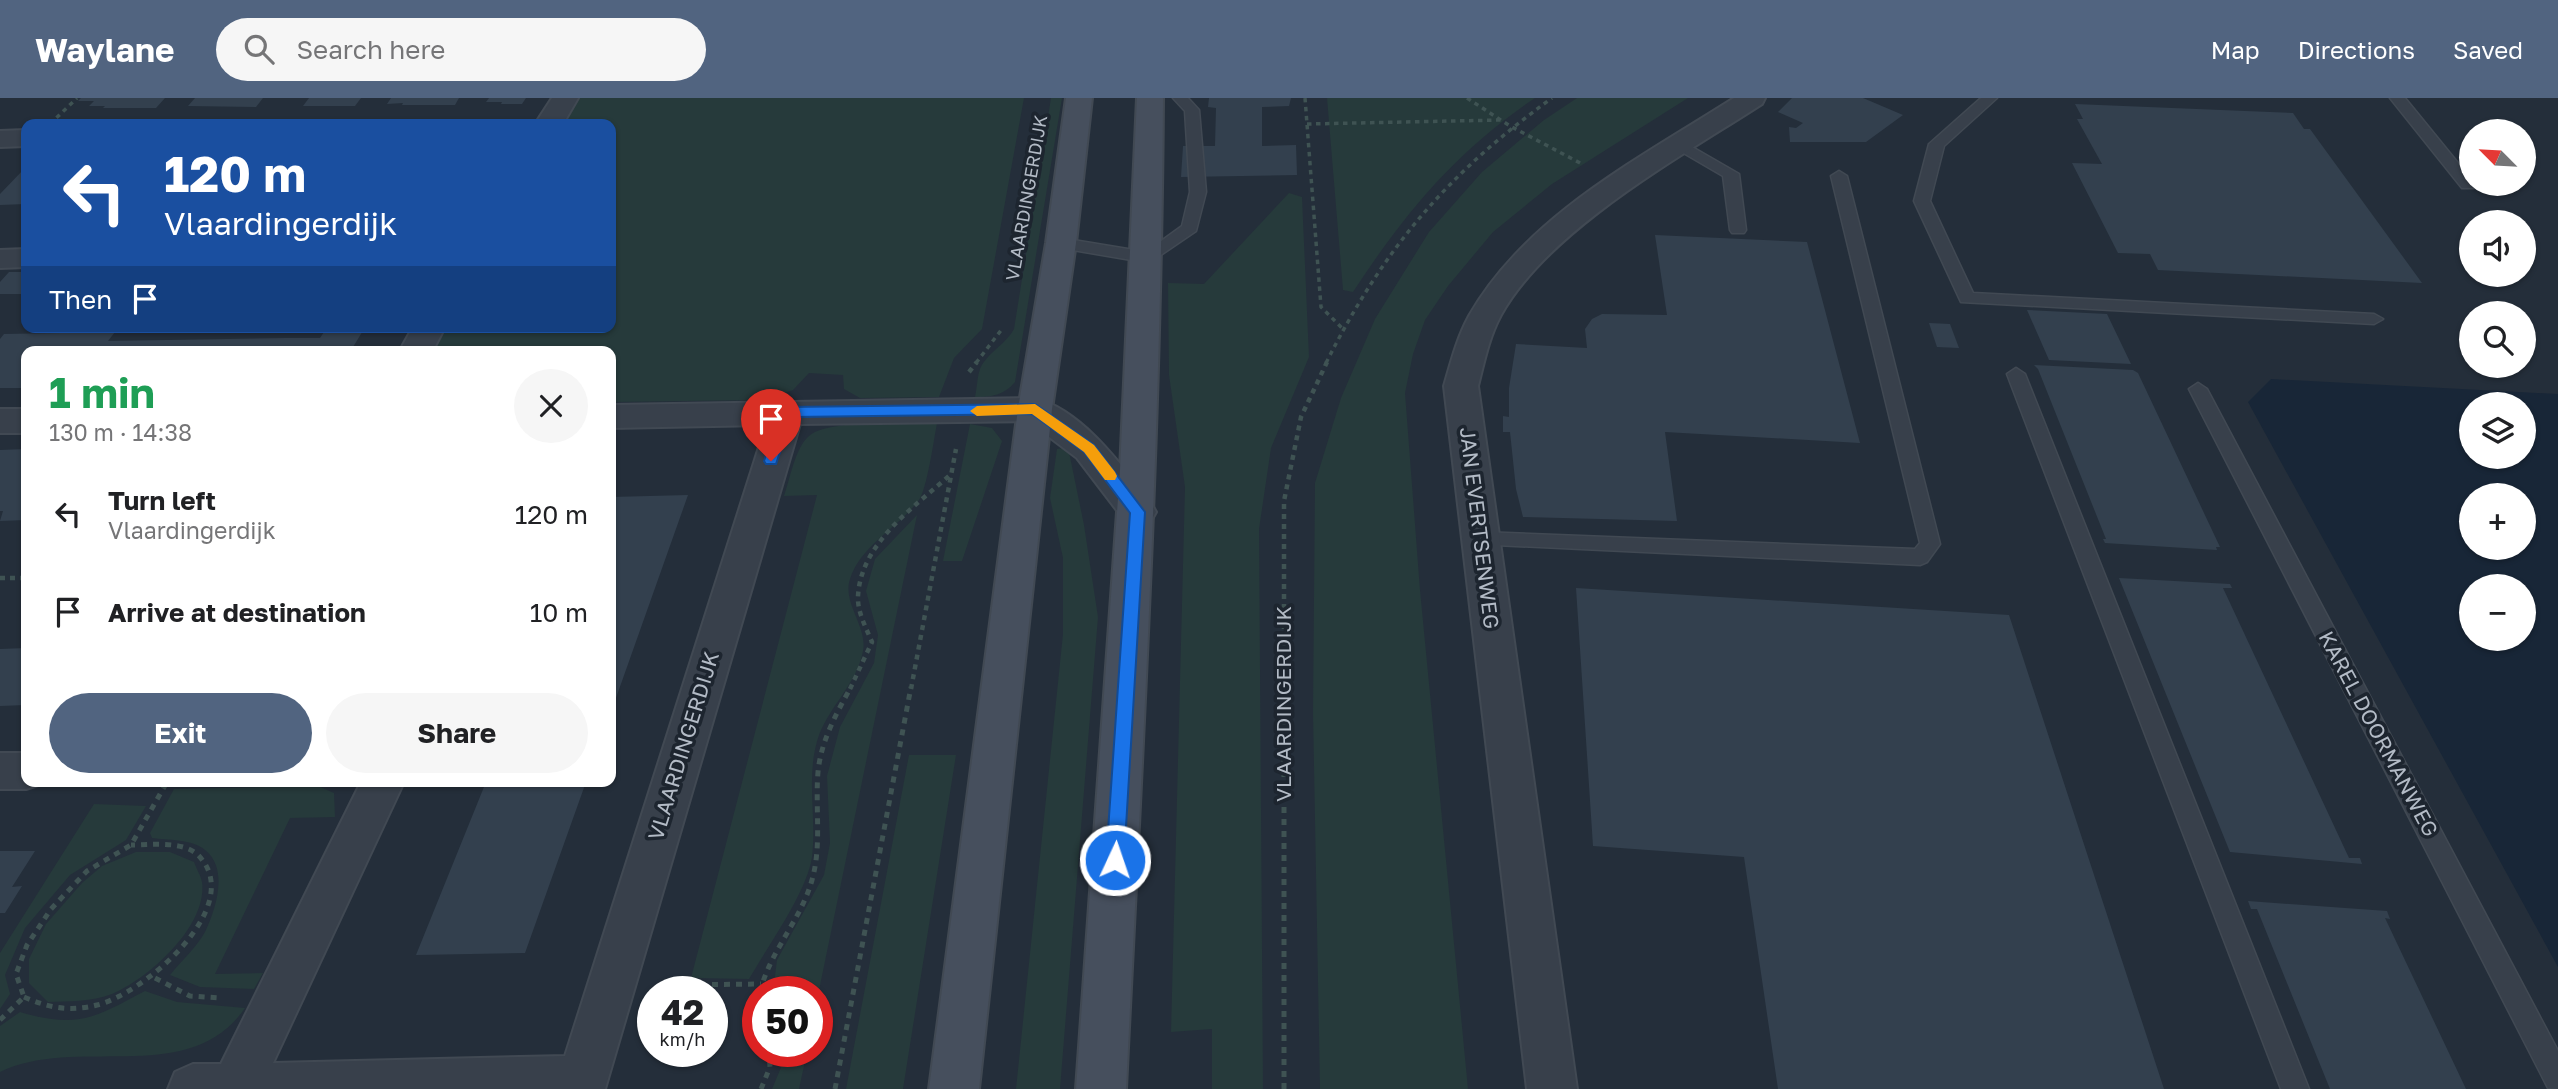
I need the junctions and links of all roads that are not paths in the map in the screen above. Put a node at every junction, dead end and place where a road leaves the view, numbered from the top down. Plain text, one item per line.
1 (565, 98) edge
2 (1079, 98) edge
3 (1150, 98) edge
4 (1180, 98) edge
5 (1752, 98) edge
6 (1990, 98) edge
7 (2397, 98) edge
8 (552, 119) edge
9 (21, 138) edge
10 (0, 139) edge
11 (1680, 145) junction
12 (2459, 175) edge
13 (1839, 176) dead end
14 (1738, 230) dead end
15 (1061, 243) junction
16 (21, 258) edge
17 (1149, 258) junction
18 (0, 259) edge
19 (2374, 319) dead end
20 (2016, 374) dead end
21 (2198, 389) dead end
22 (1035, 409) junction
23 (787, 412) junction
24 (616, 416) edge
25 (0, 421) edge
26 (21, 421) edge
27 (1138, 512) junction
28 (1481, 539) junction
29 (0, 771) edge
30 (21, 771) edge
31 (381, 787) edge
32 (2558, 1079) edge
33 (582, 1085) edge
34 (214, 1088) edge
35 (954, 1089) edge
36 (1101, 1089) edge
37 (1552, 1089) edge
38 (2295, 1089) edge

1 - 8 street
2 - 15 main road, VLAARDINGERDIJK
3 - 17 main road
4 - 17 lane
5 - 11 street, JAN EVERTSENWEG
6 - 19 lane
7 - 12 lane
9 - 10 street
11 - 14 lane
11 - 28 street, JAN EVERTSENWEG
13 - 28 lane
15 - 17 lane
15 - 22 main road, VLAARDINGERDIJK
16 - 18 street
17 - 27 main road
20 - 38 lane
21 - 32 lane, KAREL DOORMANWEG
22 - 23 street
22 - 27 street
22 - 35 main road, VLAARDINGERDIJK
23 - 24 street
23 - 33 street, VLAARDINGERDIJK
25 - 26 street
27 - 36 main road
28 - 37 street, JAN EVERTSENWEG
29 - 30 street
31 - 34 street, VLAARDINGERDIJK
33 - 34 street, VLAARDINGERDIJK

